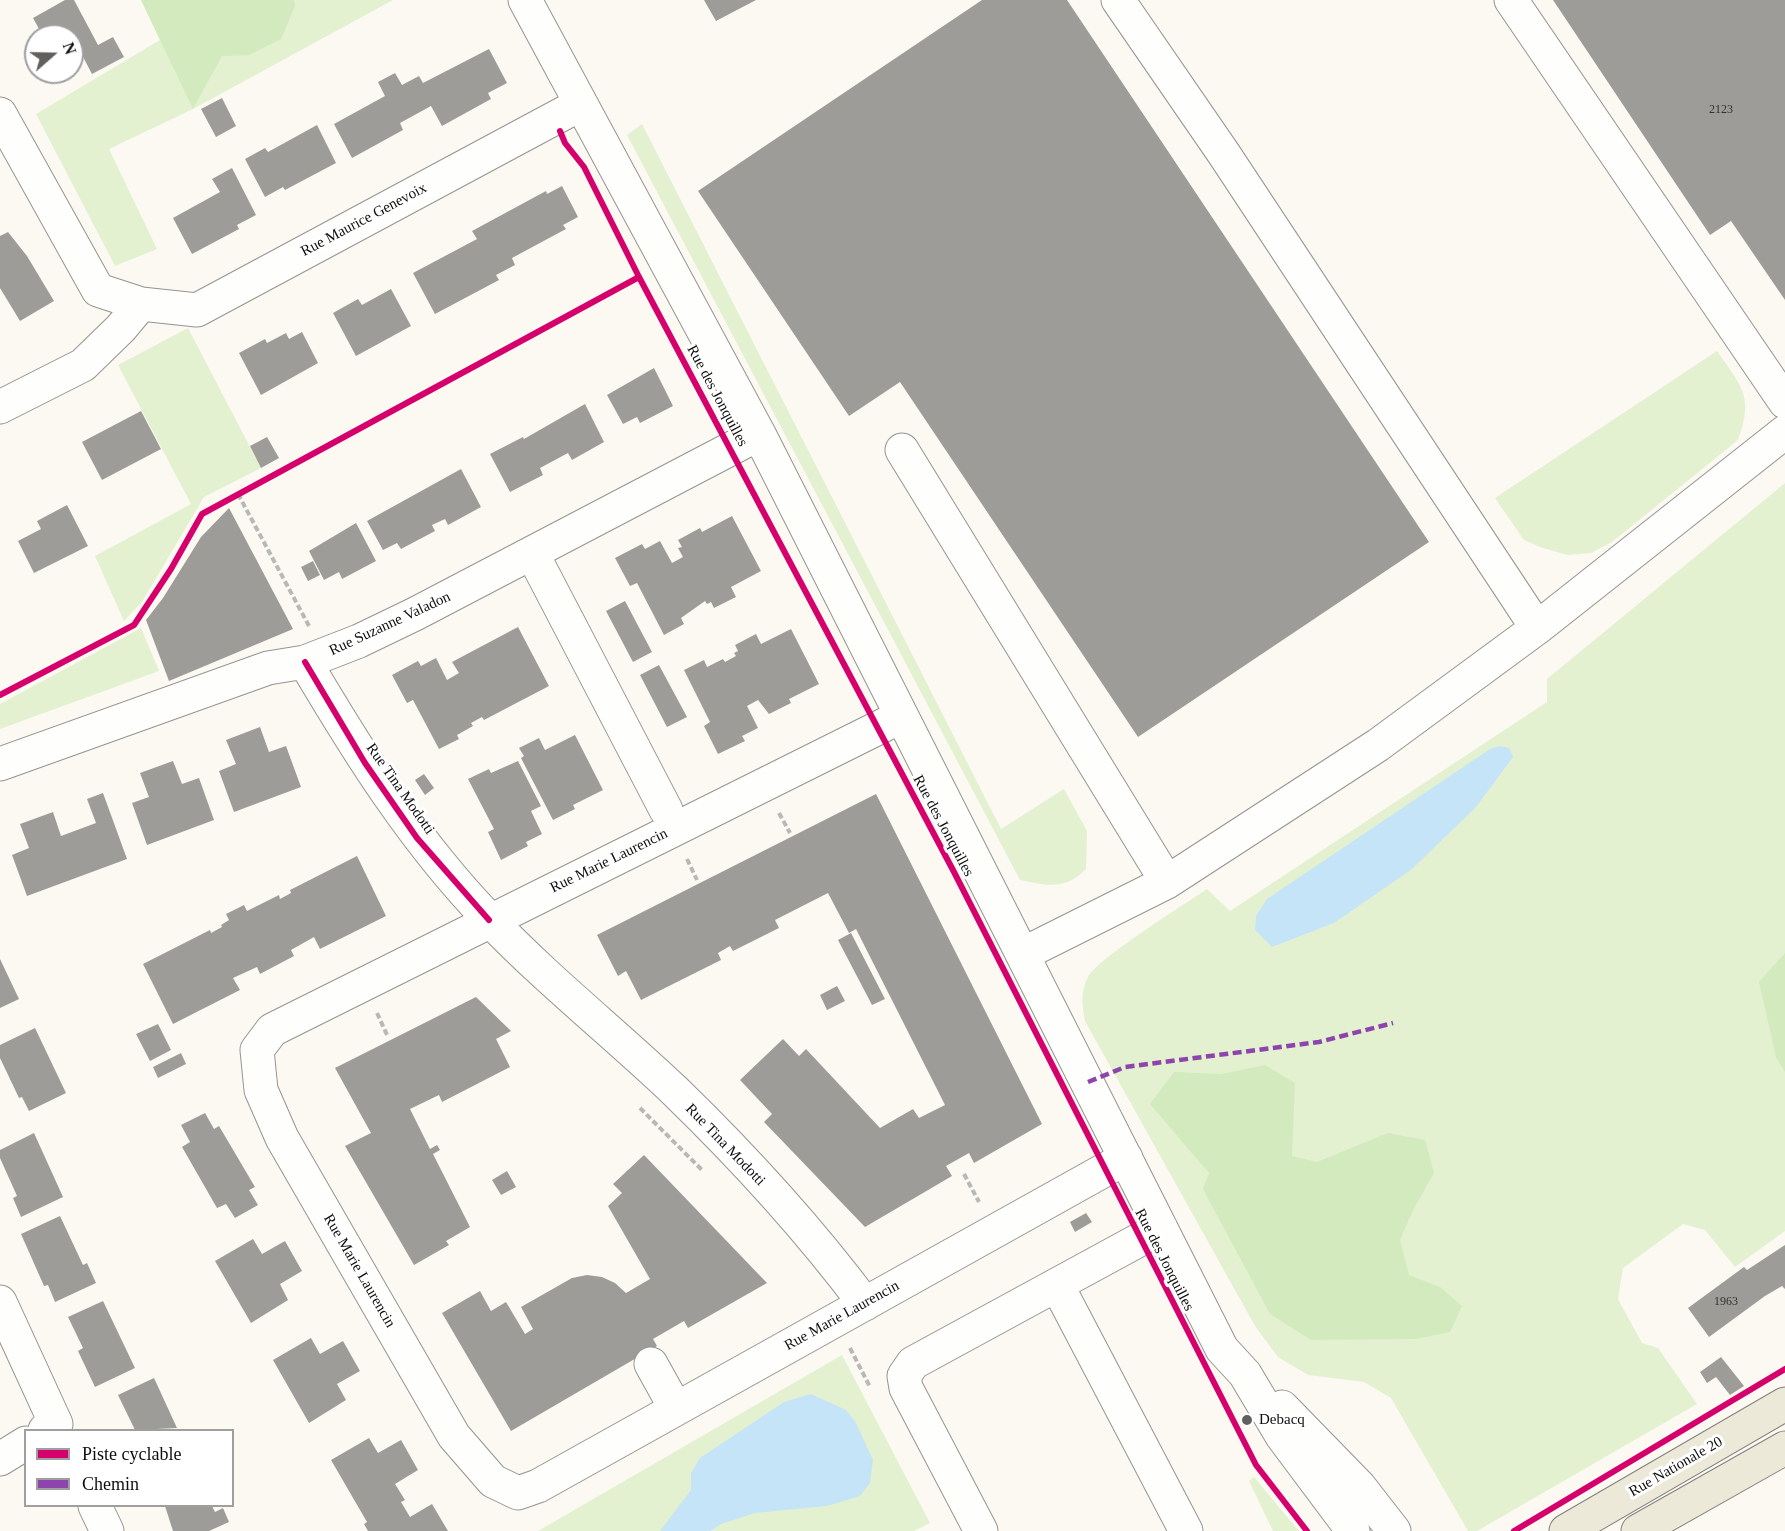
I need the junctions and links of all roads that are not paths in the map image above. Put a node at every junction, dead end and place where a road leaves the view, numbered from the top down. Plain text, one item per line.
1 (525, 0) edge
2 (1118, 0) edge
3 (1511, 0) edge
4 (581, 104) junction
5 (0, 114) edge
6 (141, 304) junction
7 (1785, 402) edge
8 (0, 407) edge
9 (1785, 432) edge
10 (759, 434) junction
11 (902, 450) dead end
12 (532, 553) junction
13 (1537, 628) junction
14 (305, 662) junction
15 (900, 717) junction
16 (0, 764) edge
17 (666, 810) dead end
18 (1167, 882) junction
19 (489, 920) junction
20 (1023, 954) junction
21 (1126, 1158) junction
22 (1161, 1228) junction
23 (1057, 1286) junction
24 (0, 1302) edge
25 (865, 1304) junction
26 (651, 1364) dead end
27 (1245, 1374) junction
28 (1785, 1404) edge
29 (676, 1409) junction
30 (1268, 1410) junction
31 (54, 1428) edge
32 (24, 1444) edge
33 (1785, 1448) edge
34 (0, 1459) edge
35 (95, 1507) edge
36 (107, 1531) edge
37 (981, 1531) edge
38 (1186, 1531) edge
39 (1353, 1531) edge
40 (1373, 1531) edge
41 (1394, 1531) edge
42 (1566, 1531) edge
43 (1638, 1531) edge

1 - 4 street, Rue des Jonquilles
2 - 13 street
3 - 7 street
4 - 6 street, Rue Maurice Genevoix
4 - 10 street, Rue des Jonquilles
5 - 6 street, Rue Maurice Genevoix
6 - 8 street
9 - 13 street
10 - 12 street, Rue Suzanne Valadon
10 - 15 street, Rue des Jonquilles
11 - 18 street
12 - 14 street, Rue Suzanne Valadon
12 - 17 street
13 - 18 street
14 - 16 street, Rue Suzanne Valadon
14 - 19 street, Rue Tina Modotti
15 - 19 street, Rue Marie Laurencin
15 - 20 street, Rue des Jonquilles
18 - 20 street
19 - 25 street, Rue Tina Modotti
19 - 29 street, Rue Marie Laurencin
20 - 21 street, Rue des Jonquilles
21 - 22 street, Rue des Jonquilles
21 - 25 street, Rue Marie Laurencin
22 - 23 street
22 - 27 street, Rue des Jonquilles
23 - 37 street
23 - 38 street
24 - 31 street
25 - 29 street, Rue Marie Laurencin
26 - 29 street
27 - 30 street, Rue des Jonquilles
27 - 41 street
28 - 42 main road, Rue Nationale 20
30 - 39 street, Rue des Jonquilles
30 - 40 street
32 - 34 street
33 - 43 main road
35 - 36 street

